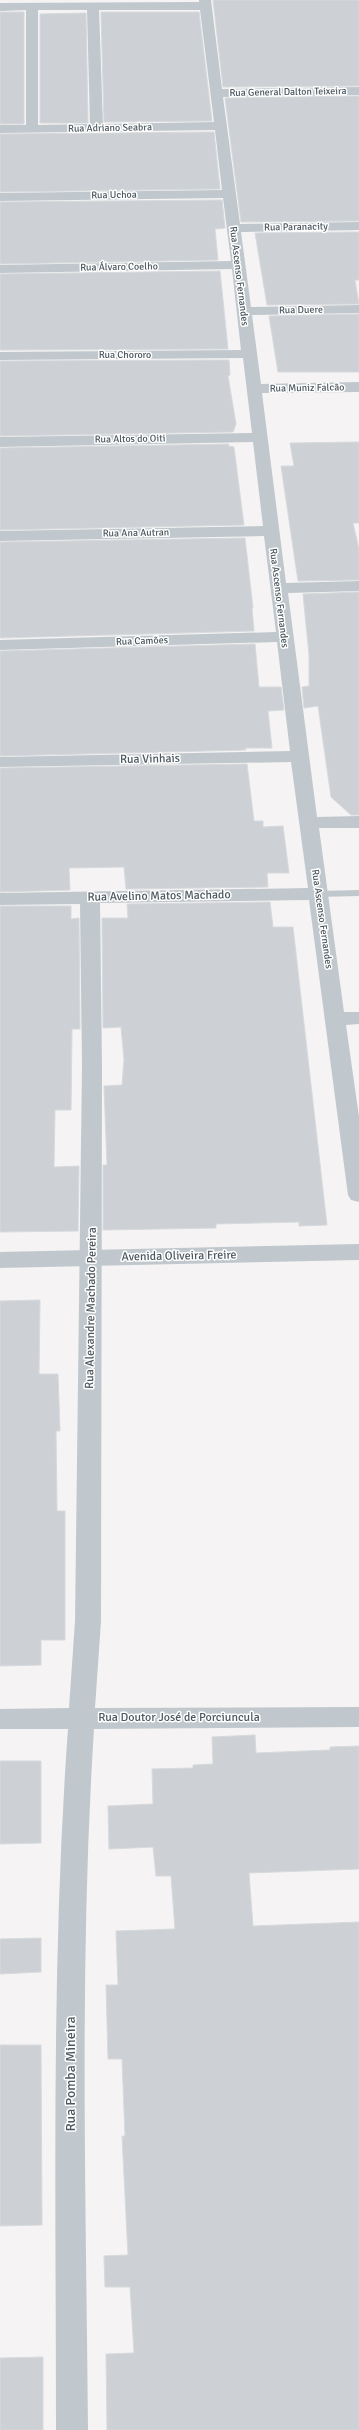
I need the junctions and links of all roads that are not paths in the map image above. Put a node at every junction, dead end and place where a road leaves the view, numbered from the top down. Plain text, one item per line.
1 (205, 3) edge
2 (69, 4) edge
3 (0, 7) edge
4 (32, 7) junction
5 (92, 7) junction
6 (359, 91) edge
7 (216, 93) junction
8 (221, 126) junction
9 (97, 128) junction
10 (0, 129) edge
11 (32, 129) junction
12 (229, 194) junction
13 (0, 197) edge
14 (359, 226) edge
15 (233, 228) junction
16 (238, 265) junction
17 (0, 270) edge
18 (359, 309) edge
19 (244, 311) junction
20 (250, 354) junction
21 (0, 356) edge
22 (359, 387) edge
23 (254, 389) junction
24 (260, 437) junction
25 (0, 442) edge
26 (271, 531) junction
27 (0, 536) edge
28 (359, 586) edge
29 (278, 588) junction
30 (284, 637) junction
31 (0, 645) edge
32 (299, 756) junction
33 (0, 762) edge
34 (359, 822) edge
35 (309, 823) junction
36 (359, 893) edge
37 (318, 894) junction
38 (90, 897) junction
39 (0, 899) edge
40 (359, 1018) edge
41 (336, 1019) junction
42 (359, 1195) edge
43 (359, 1252) edge
44 (91, 1258) junction
45 (0, 1260) edge
46 (359, 1717) edge
47 (82, 1718) junction
48 (0, 1719) edge
49 (72, 2430) edge

1 - 5 street
1 - 7 street, Rua Ascenso Fernandes
2 - 4 street
2 - 5 street
3 - 4 street
4 - 11 street
5 - 9 street
6 - 7 street, Rua General Dalton Teixeira
7 - 8 street, Rua Ascenso Fernandes
8 - 9 street, Rua Adriano Seabra
8 - 12 street, Rua Ascenso Fernandes
9 - 11 street, Rua Adriano Seabra
10 - 11 street, Rua Adriano Seabra
12 - 13 street, Rua Uchoa
12 - 15 street, Rua Ascenso Fernandes
14 - 15 street, Rua Paranacity
15 - 16 street, Rua Ascenso Fernandes
16 - 17 street, Rua Álvaro Coelho
16 - 19 street, Rua Ascenso Fernandes
18 - 19 street, Rua Duere
19 - 20 street, Rua Ascenso Fernandes
20 - 21 street, Rua Chororo
20 - 23 street, Rua Ascenso Fernandes
22 - 23 street, Rua Muniz Falcão
23 - 24 street, Rua Ascenso Fernandes
24 - 25 street, Rua Altos do Oiti
24 - 26 street, Rua Ascenso Fernandes
26 - 27 street, Rua Ana Autran
26 - 29 street, Rua Ascenso Fernandes
28 - 29 street
29 - 30 street, Rua Ascenso Fernandes
30 - 31 street, Rua Camões
30 - 32 street, Rua Ascenso Fernandes
32 - 33 street, Rua Vinhais
32 - 35 street, Rua Ascenso Fernandes
34 - 35 street
35 - 37 street, Rua Ascenso Fernandes
36 - 37 lane
37 - 38 street, Rua Avelino Matos Machado
37 - 41 street, Rua Ascenso Fernandes
38 - 39 street, Rua Avelino Matos Machado
38 - 44 street, Rua Alexandre Machado Pereira
40 - 41 street
41 - 42 street, Rua Ascenso Fernandes
43 - 44 street, Avenida Oliveira Freire
44 - 45 street, Avenida Oliveira Freire
44 - 47 street, Rua Alexandre Machado Pereira
46 - 47 street, Rua Doutor José de Porciuncula
47 - 48 street, Rua Doutor José de Porciuncula
47 - 49 street, Rua Pomba Mineira

